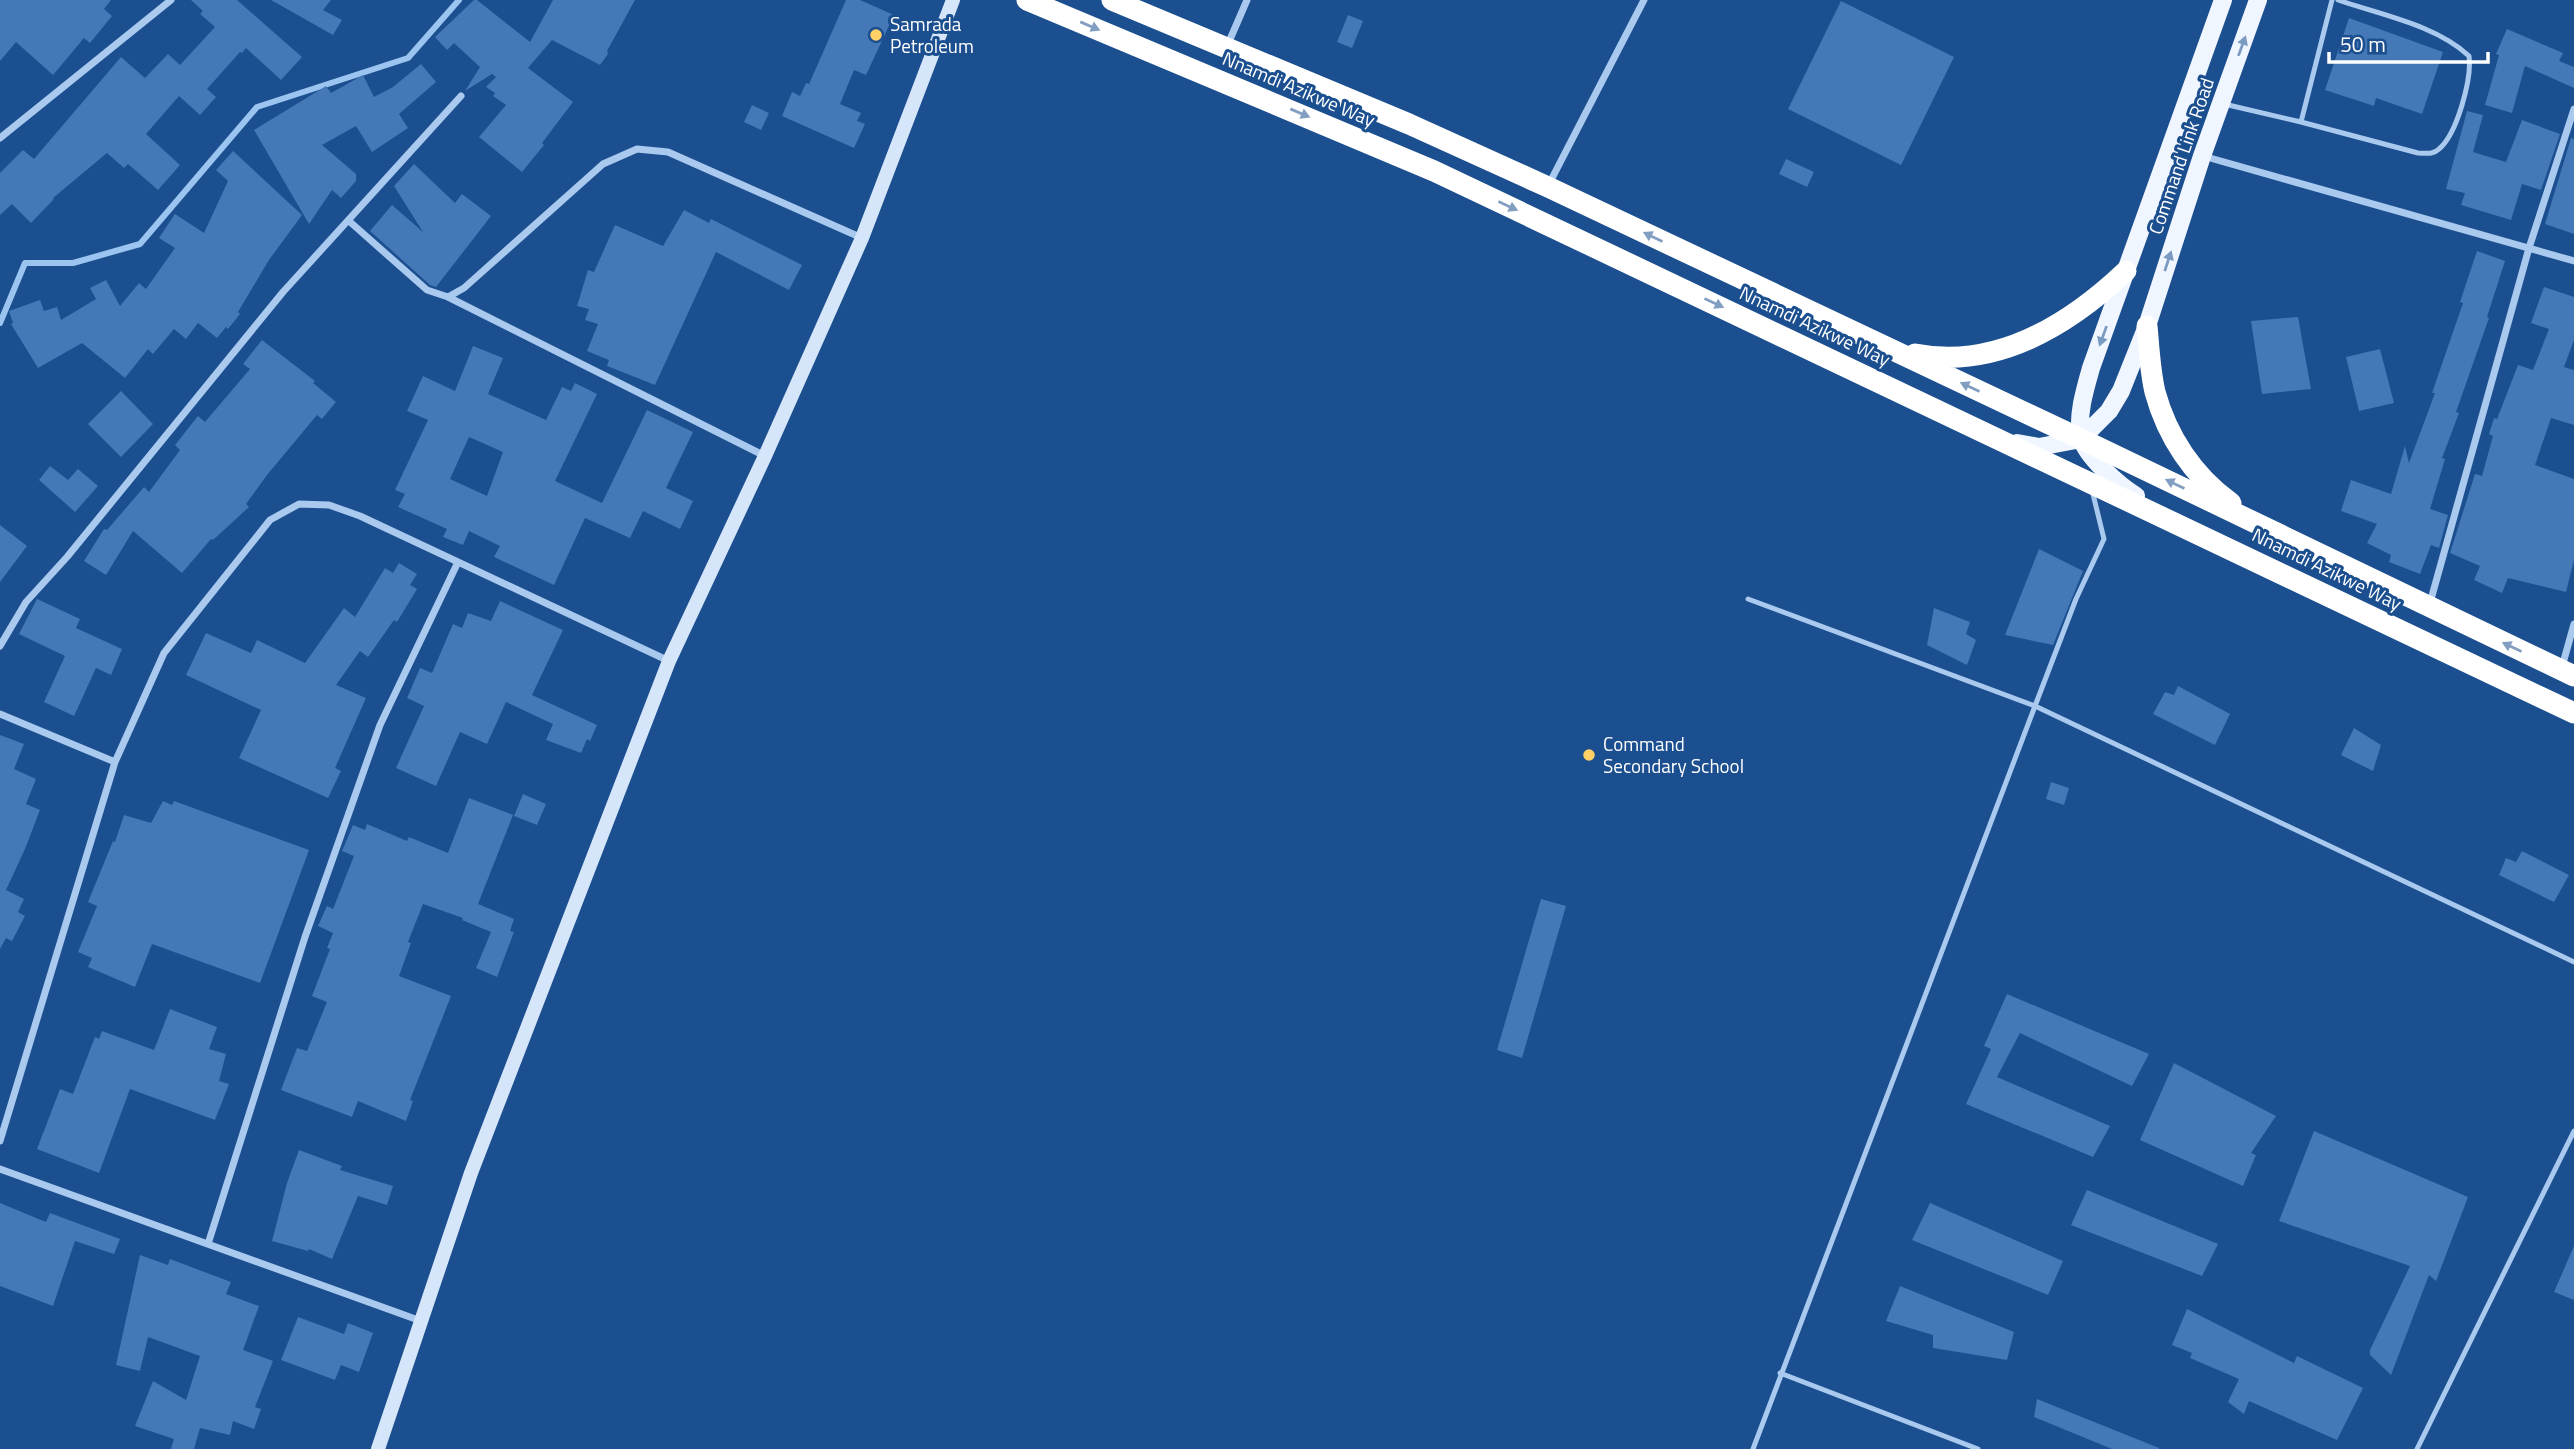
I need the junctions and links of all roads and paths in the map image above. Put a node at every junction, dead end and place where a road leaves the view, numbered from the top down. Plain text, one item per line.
1 (171, 0) edge
2 (953, 0) edge
3 (1027, 0) edge
4 (1112, 0) edge
5 (1247, 0) edge
6 (1644, 0) edge
7 (2223, 0) edge
8 (2258, 0) edge
9 (2332, 0) edge
10 (2338, 0) edge
11 (1227, 48) junction
12 (461, 96) dead end
13 (2221, 104) junction
14 (2574, 109) edge
15 (2301, 122) junction
16 (0, 138) edge
17 (2202, 156) junction
18 (1548, 187) junction
19 (349, 220) junction
20 (862, 238) junction
21 (2529, 248) junction
22 (2574, 261) edge
23 (2126, 271) junction
24 (448, 297) junction
25 (2147, 326) junction
26 (1868, 340) junction
27 (2081, 439) junction
28 (2007, 442) junction
29 (765, 456) junction
30 (2089, 481) junction
31 (2165, 517) junction
32 (2269, 531) junction
33 (458, 562) junction
34 (1748, 599) dead end
35 (2429, 607) junction
36 (2574, 624) edge
37 (0, 646) edge
38 (669, 661) junction
39 (2568, 673) edge
40 (2035, 706) junction
41 (2574, 713) edge
42 (0, 714) edge
43 (115, 762) junction
44 (2574, 962) edge
45 (2574, 1131) edge
46 (0, 1140) edge
47 (0, 1169) edge
48 (208, 1244) junction
49 (421, 1321) junction
50 (1780, 1373) junction
51 (378, 1449) edge
52 (1753, 1449) edge
53 (1979, 1449) edge
54 (2417, 1449) edge

1 - 16 street
2 - 20 street
3 -> 28 highway, Nnamdi Azikwe Way
4 - 11 highway, Nnamdi Azikwe Way
5 - 11 street
6 - 18 street
7 - 23 main road, Command Link Road
13 -> 8 main road, Command Link Road
9 - 15 lane
10 - 15 lane
11 - 18 highway, Nnamdi Azikwe Way
12 - 19 street
13 - 15 lane
13 - 17 main road, Command Link Road
14 - 21 street
17 - 21 street
25 -> 17 main road, Command Link Road
26 -> 18 highway, Nnamdi Azikwe Way
19 - 24 street
19 - 37 street
20 - 24 street
20 - 29 street
21 - 22 street
21 - 35 street
23 - 26 highway
23 -> 27 main road, Command Link Road
24 - 29 street
25 - 27 main road, Command Link Road
25 - 32 highway
27 -> 26 highway, Nnamdi Azikwe Way
27 - 28 main road
27 - 31 main road
32 -> 27 highway, Nnamdi Azikwe Way
28 - 30 highway, Nnamdi Azikwe Way
29 - 38 street
30 - 31 highway, Nnamdi Azikwe Way
30 - 40 lane
31 - 41 highway, Nnamdi Azikwe Way
32 - 35 highway, Nnamdi Azikwe Way
33 - 38 street
33 - 43 street
33 - 48 street
34 - 40 lane
39 -> 35 highway, Nnamdi Azikwe Way
36 - 39 street
38 - 49 street
40 - 44 lane
40 - 50 lane
42 - 43 street
43 - 46 street
45 - 54 lane
47 - 48 street
48 - 49 street
49 - 51 street
50 - 52 lane
50 - 53 lane

